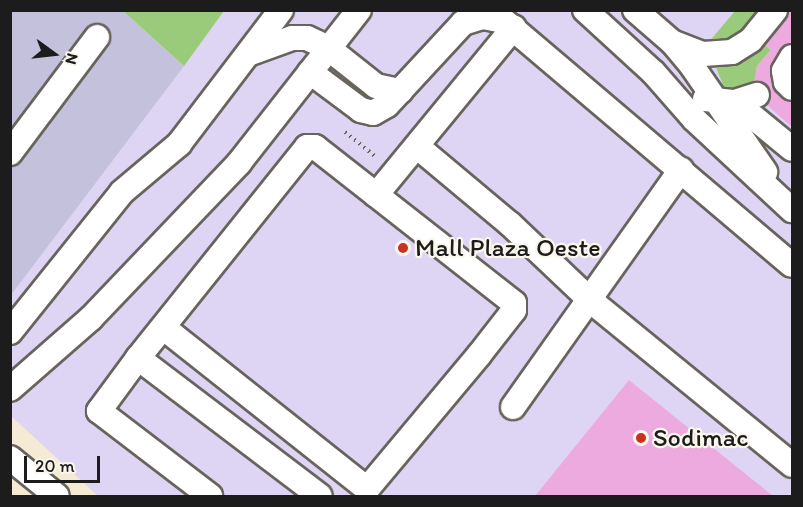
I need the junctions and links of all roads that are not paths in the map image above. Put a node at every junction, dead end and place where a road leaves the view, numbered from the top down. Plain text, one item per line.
1 (281, 10) edge
2 (359, 10) edge
3 (635, 10) edge
4 (775, 10) edge
5 (585, 11) edge
6 (514, 27) junction
7 (97, 37) dead end
8 (673, 43) junction
9 (328, 48) junction
10 (248, 54) junction
11 (792, 57) edge
12 (310, 72) junction
13 (652, 72) junction
14 (792, 88) edge
15 (400, 91) junction
16 (736, 100) junction
17 (792, 149) edge
18 (10, 153) edge
19 (419, 154) junction
20 (681, 170) junction
21 (382, 199) junction
22 (790, 208) edge
23 (792, 265) edge
24 (591, 301) junction
25 (164, 328) junction
26 (10, 332) edge
27 (138, 358) junction
28 (10, 389) edge
29 (513, 407) dead end
30 (10, 458) edge
31 (792, 465) edge
32 (57, 496) edge
33 (210, 496) edge
34 (320, 496) edge

1 - 10 street
2 - 9 street
3 - 8 street
4 - 8 street
5 - 13 street
6 - 15 street
6 - 19 street
6 - 20 street
7 - 18 street
8 - 16 street
9 - 10 street
9 - 12 street
9 - 15 street
10 - 26 street
11 - 14 street
12 - 15 street
12 - 28 street
13 - 16 street
13 - 22 street
16 - 17 street
16 - 22 street
19 - 21 street
19 - 24 street
20 - 23 street
20 - 24 street
21 - 25 street
21 - 25 street
24 - 29 street
24 - 31 street
25 - 27 street
27 - 33 street
27 - 34 street
30 - 32 street

